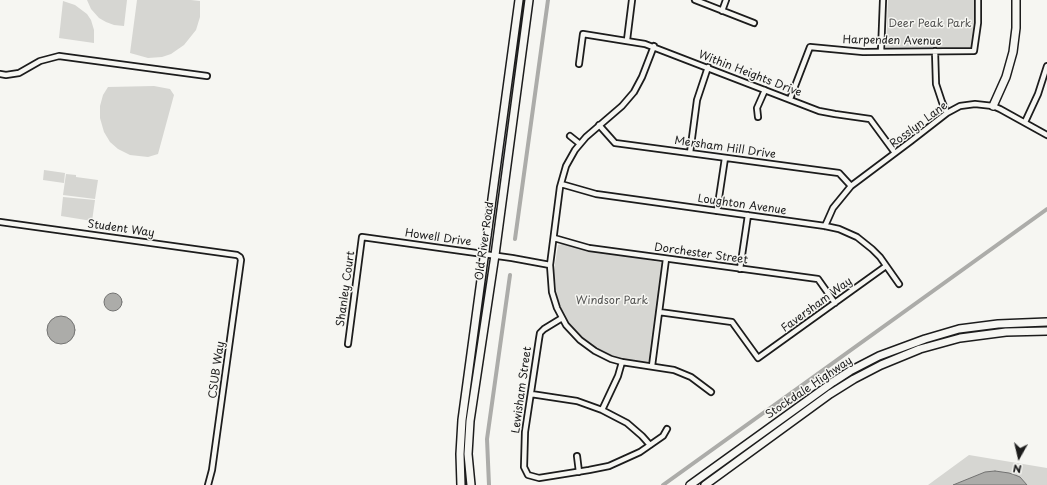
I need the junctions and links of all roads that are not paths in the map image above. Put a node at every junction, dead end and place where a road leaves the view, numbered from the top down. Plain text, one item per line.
1 (519, 0) edge
2 (529, 0) edge
3 (632, 0) edge
4 (695, 0) edge
5 (726, 0) edge
6 (884, 0) edge
7 (978, 0) edge
8 (982, 0) edge
9 (1016, 0) edge
10 (722, 11) junction
11 (754, 23) dead end
12 (627, 40) junction
13 (654, 46) junction
14 (935, 51) junction
15 (881, 52) junction
16 (579, 64) dead end
17 (1047, 66) edge
18 (708, 68) junction
19 (0, 74) edge
20 (207, 76) dead end
21 (765, 90) junction
22 (790, 99) junction
23 (993, 106) junction
24 (947, 113) junction
25 (758, 117) dead end
26 (1025, 122) junction
27 (599, 125) junction
28 (1047, 135) edge
29 (570, 136) dead end
30 (580, 144) junction
31 (690, 153) junction
32 (895, 154) junction
33 (725, 158) junction
34 (561, 184) junction
35 (851, 186) junction
36 (717, 211) junction
37 (748, 215) junction
38 (0, 222) edge
39 (825, 226) junction
40 (362, 237) joint
41 (554, 238) junction
42 (484, 254) junction
43 (495, 255) junction
44 (240, 256) joint
45 (666, 259) junction
46 (550, 265) junction
47 (886, 266) junction
48 (740, 269) junction
49 (900, 284) dead end
50 (835, 303) junction
51 (659, 312) junction
52 (562, 318) junction
53 (1047, 322) edge
54 (1010, 323) junction
55 (1047, 331) edge
56 (960, 338) junction
57 (348, 344) dead end
58 (470, 362) junction
59 (622, 362) junction
60 (652, 366) junction
61 (711, 392) dead end
62 (531, 394) junction
63 (473, 397) junction
64 (810, 399) junction
65 (602, 410) junction
66 (667, 429) dead end
67 (779, 431) junction
68 (650, 445) junction
69 (577, 456) dead end
70 (579, 472) junction
71 (208, 485) edge
72 (461, 485) edge
73 (471, 485) edge
74 (690, 485) edge
75 (704, 485) edge

1 - 42 main road, Old River Road
2 - 43 main road, Old River Road
3 - 12 street
4 - 10 street
5 - 10 street
6 - 15 street
7 - 8 street
7 - 14 street, Harpenden Avenue
9 - 23 main road
10 - 11 street
12 - 13 street, Within Heights Drive
12 - 16 street, Within Heights Drive
13 - 18 street, Within Heights Drive
13 - 27 street
14 - 15 street, Harpenden Avenue
14 - 24 street
15 - 22 street, Harpenden Avenue
17 - 26 street
18 - 21 street, Within Heights Drive
18 - 31 street
19 - 20 street
21 - 22 street, Within Heights Drive
21 - 25 street
22 - 32 street, Within Heights Drive
23 - 24 street, Rosslyn Lane
23 - 26 street, Rosslyn Lane
24 - 32 street, Rosslyn Lane
26 - 28 street, Rosslyn Lane
27 - 30 street
27 - 31 street, Mersham Hill Drive
29 - 30 street
30 - 34 street
31 - 33 street, Mersham Hill Drive
32 - 35 street, Rosslyn Lane
33 - 35 street, Mersham Hill Drive
33 - 36 street
34 - 36 street, Loughton Avenue
34 - 41 street
35 - 39 street, Rosslyn Lane
36 - 37 street, Loughton Avenue
37 - 39 street, Loughton Avenue
37 - 48 street
38 - 44 street, Student Way
39 - 47 street, Loughton Avenue
40 - 42 street, Howell Drive
40 - 57 street, Shanley Court
41 - 45 street, Dorchester Street
41 - 46 street
42 - 43 street, Howell Drive
42 - 58 main road, Old River Road
43 - 46 street, Howell Drive
43 - 63 main road, Old River Road
44 - 71 street, CSUB Way
45 - 48 street, Dorchester Street
45 - 51 street
46 - 52 street
47 - 49 street, Loughton Avenue
47 - 50 street, Faversham Way
48 - 50 street, Dorchester Street
50 - 51 street, Faversham Way
51 - 60 street
52 - 59 street
52 - 62 street, Lewisham Street
53 - 54 main road, Stockdale Highway
54 - 56 main road
54 - 64 main road, Stockdale Highway
55 - 56 main road, Stockdale Highway
56 - 67 main road, Stockdale Highway
58 - 63 main road
58 - 72 main road, Old River Road
59 - 60 street
59 - 65 street
60 - 61 street
62 - 65 street
62 - 70 street, Lewisham Street
63 - 73 main road, Old River Road
64 - 67 main road
64 - 74 main road, Stockdale Highway
65 - 68 street
66 - 68 street
67 - 75 main road, Stockdale Highway
68 - 70 street
69 - 70 street

